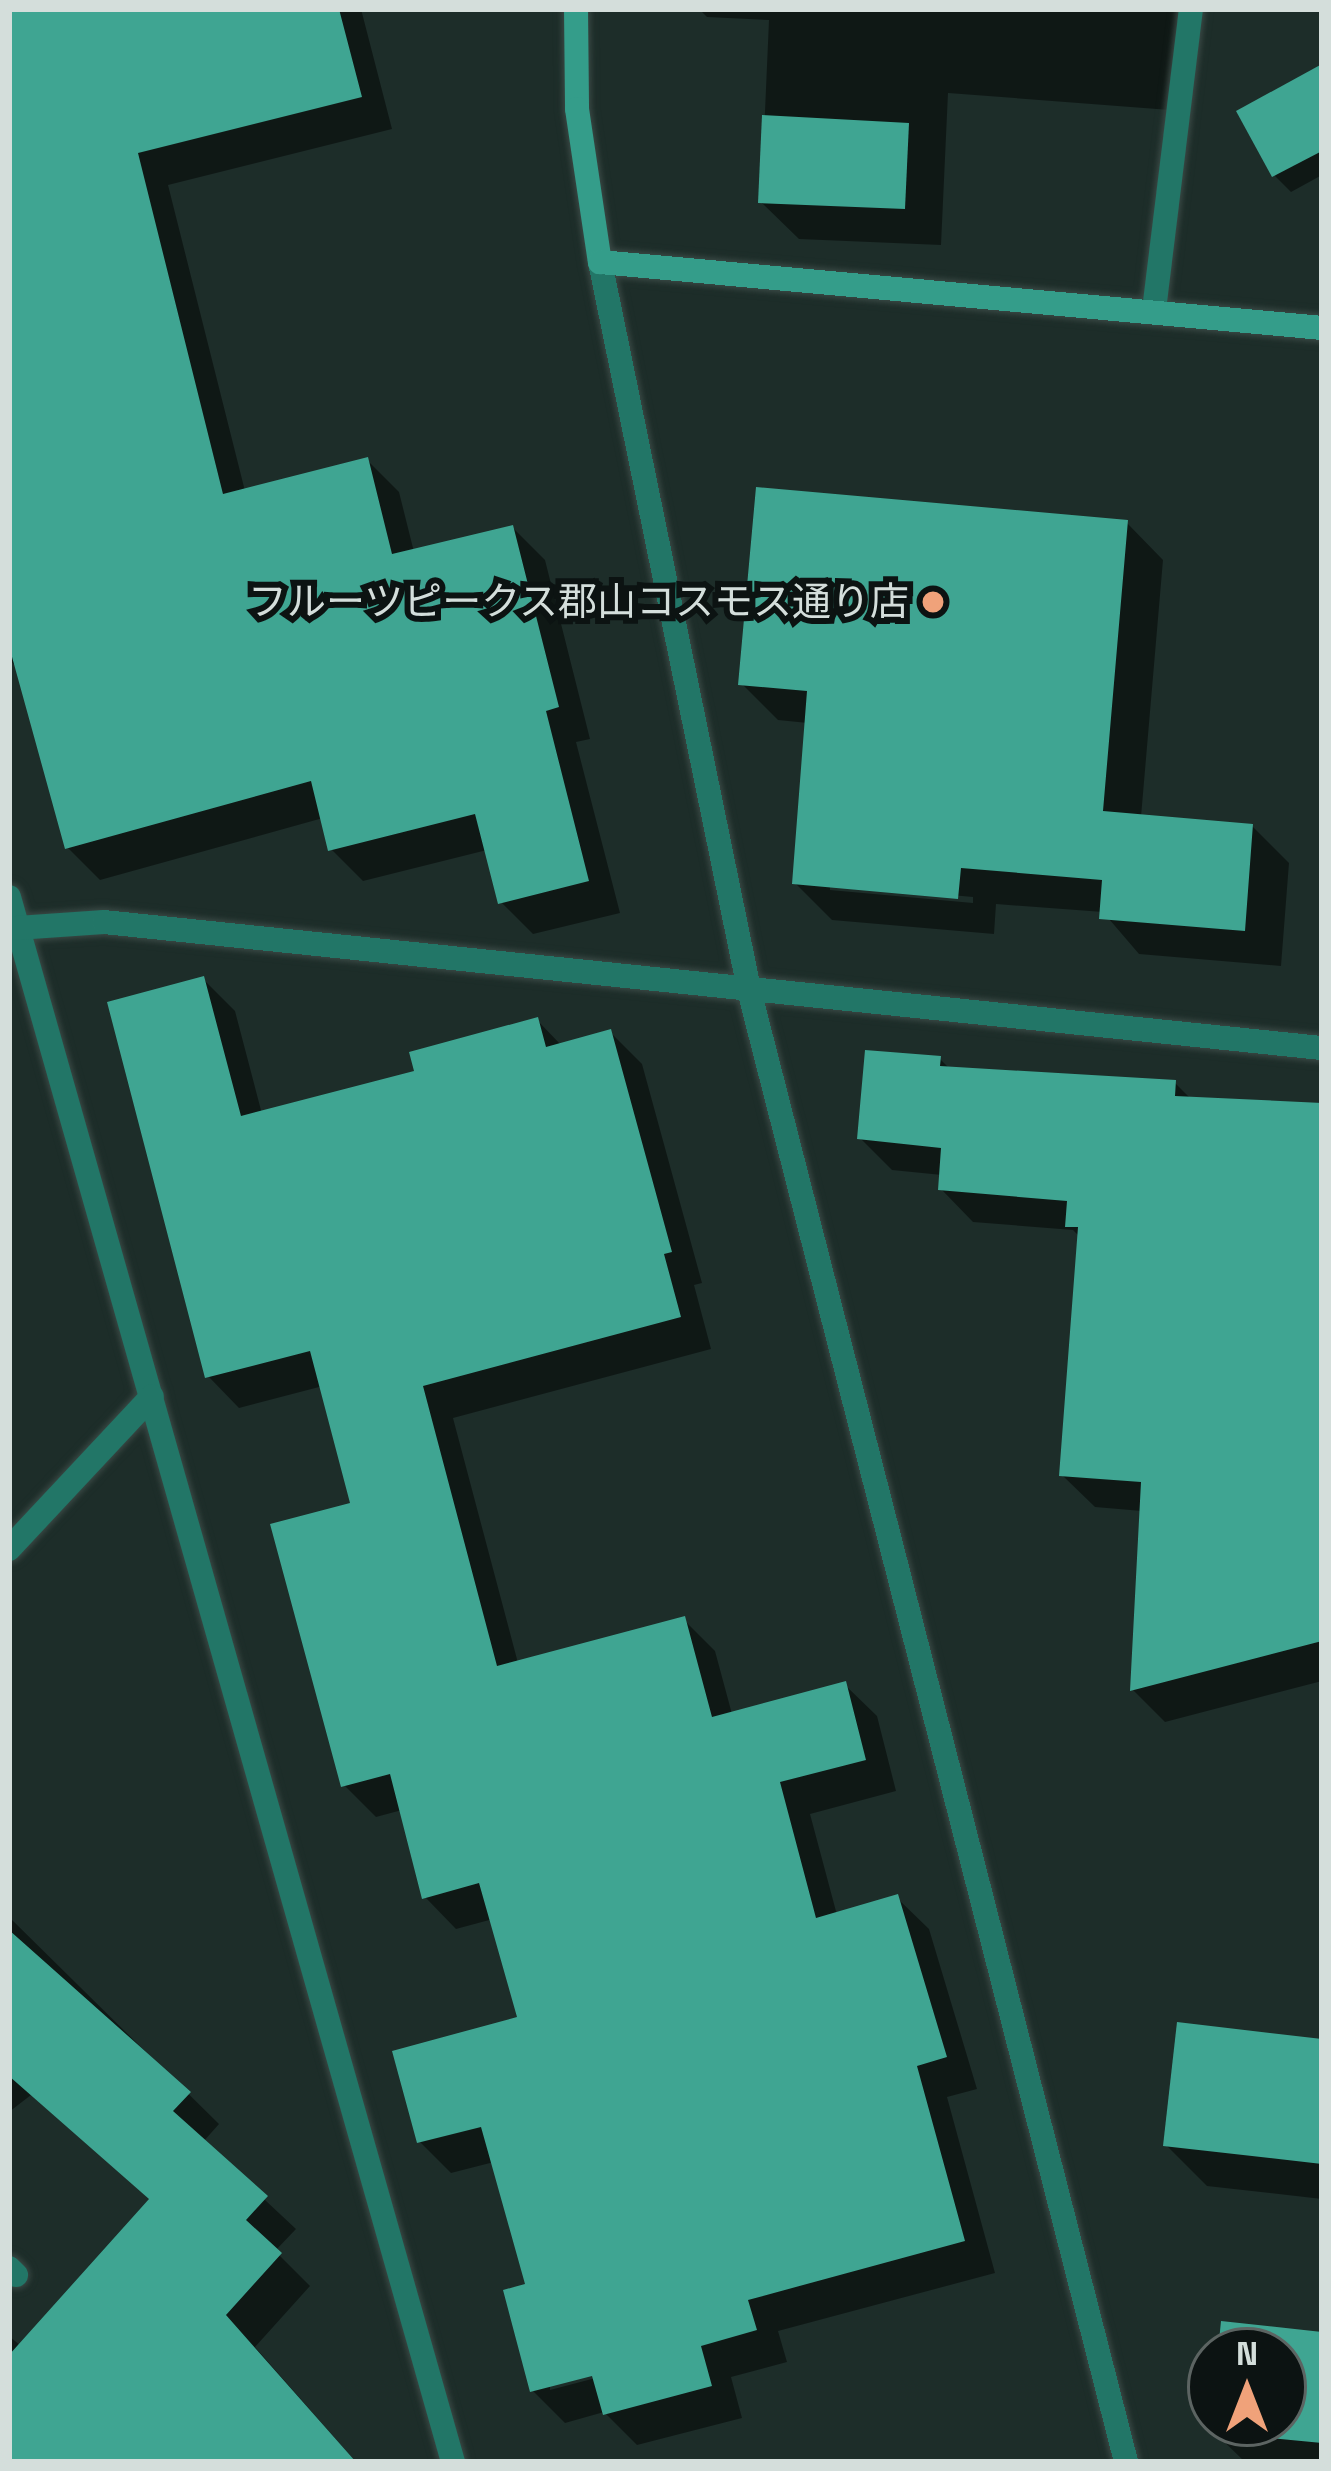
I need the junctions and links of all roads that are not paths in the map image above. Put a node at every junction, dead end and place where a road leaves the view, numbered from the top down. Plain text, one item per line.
1 (576, 9) edge
2 (1191, 9) edge
3 (600, 262) junction
4 (1154, 310) junction
5 (1322, 328) edge
6 (9, 897) edge
7 (17, 928) junction
8 (750, 994) junction
9 (1322, 1048) edge
10 (152, 1396) junction
11 (9, 1550) edge
12 (453, 2462) edge
13 (1126, 2462) edge

1 - 3 street
2 - 4 street
3 - 4 street
3 - 8 street
4 - 5 street
6 - 7 street
7 - 8 street
7 - 10 street
8 - 9 street
8 - 13 street
10 - 11 street
10 - 12 street

